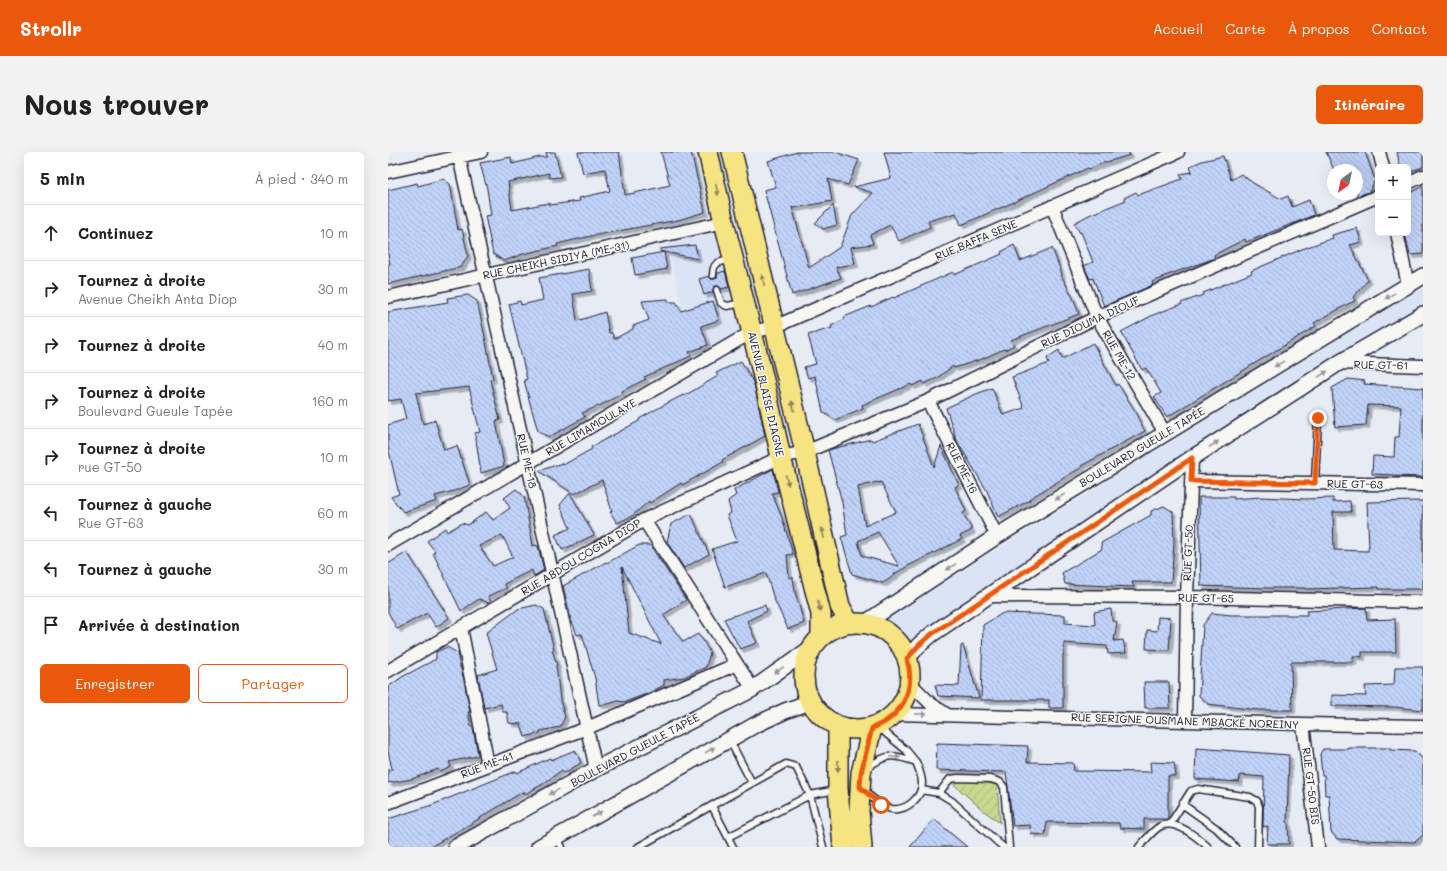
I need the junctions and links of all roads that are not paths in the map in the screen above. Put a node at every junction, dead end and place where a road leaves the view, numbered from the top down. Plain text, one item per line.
1 (481, 152) edge
2 (708, 152) edge
3 (733, 152) edge
4 (1178, 152) edge
5 (1380, 152) edge
6 (458, 154) edge
7 (1382, 164) edge
8 (388, 172) edge
9 (1423, 176) edge
10 (1411, 182) edge
11 (1375, 197) edge
12 (1052, 206) junction
13 (724, 222) junction
14 (1398, 236) edge
15 (734, 260) junction
16 (713, 274) dead end
17 (485, 275) junction
18 (1423, 276) edge
19 (1408, 285) junction
20 (717, 290) dead end
21 (388, 297) edge
22 (745, 303) junction
23 (1423, 314) edge
24 (1097, 317) junction
25 (774, 327) junction
26 (752, 332) junction
27 (1339, 364) junction
28 (1423, 366) edge
29 (928, 401) junction
30 (1318, 418) dead end
31 (1165, 433) junction
32 (805, 452) junction
33 (781, 457) junction
34 (1192, 458) junction
35 (527, 465) junction
36 (1191, 481) junction
37 (1315, 483) junction
38 (1423, 485) edge
39 (644, 520) junction
40 (997, 536) junction
41 (388, 546) edge
42 (827, 554) junction
43 (808, 560) junction
44 (552, 574) junction
45 (989, 596) junction
46 (1186, 597) junction
47 (1423, 602) edge
48 (857, 623) junction
49 (461, 628) junction
50 (816, 642) junction
51 (907, 659) junction
52 (737, 664) junction
53 (388, 671) edge
54 (910, 683) junction
55 (753, 689) junction
56 (810, 702) junction
57 (895, 714) junction
58 (946, 714) junction
59 (1185, 720) junction
60 (1303, 724) junction
61 (1423, 726) edge
62 (838, 727) junction
63 (874, 727) junction
64 (586, 728) junction
65 (729, 739) junction
66 (916, 762) junction
67 (488, 765) junction
68 (596, 769) junction
69 (861, 780) junction
70 (752, 783) junction
71 (838, 790) junction
72 (921, 790) junction
73 (939, 793) junction
74 (810, 795) junction
75 (388, 803) edge
76 (1182, 804) junction
77 (712, 806) junction
78 (1170, 824) junction
79 (728, 837) junction
80 (559, 842) edge
81 (456, 847) edge
82 (539, 847) edge
83 (638, 847) edge
84 (733, 847) edge
85 (822, 847) edge
86 (843, 847) edge
87 (862, 847) edge
88 (1003, 847) edge
89 (1009, 847) edge
90 (1139, 847) edge
91 (1208, 847) edge
92 (1235, 847) edge
93 (1258, 847) edge
94 (1318, 847) edge

1 - 6 street
2 -> 13 main road, AVENUE BLAISE DIAGNE
25 -> 3 main road, AVENUE BLAISE DIAGNE
4 - 12 street, RUE BAFFA SENE
5 - 7 street
6 - 8 street
6 - 17 street, RUE ME-18
9 - 10 street
11 - 24 street, RUE DIOUMA DIOUF
12 - 24 street, RUE ME-12
12 - 25 street, RUE BAFFA SENE
13 - 15 main road, AVENUE BLAISE DIAGNE
13 - 17 street, RUE CHEIKH SIDIYA (ME-31)
14 - 19 street
15 - 16 lane
15 - 22 main road, AVENUE BLAISE DIAGNE
17 - 21 street, RUE CHEIKH SIDIYA (ME-31)
17 - 35 street, RUE ME-18
18 - 19 street, BOULEVARD GUEULE TAPÉE
19 -> 31 street, BOULEVARD GUEULE TAPÉE
20 - 22 lane
22 - 26 main road, AVENUE BLAISE DIAGNE
23 - 27 street
24 - 29 street, RUE DIOUMA DIOUF
24 - 31 street, RUE ME-12
25 - 26 street, RUE BAFFA SENE
32 -> 25 main road, AVENUE BLAISE DIAGNE
26 - 33 main road, AVENUE BLAISE DIAGNE
26 - 35 street, RUE LIMAMOULAYE
27 - 28 street, RUE GT-61
34 -> 27 street
29 - 32 street, RUE DIOUMA DIOUF
29 - 40 street, RUE ME-16
30 - 37 lane
31 -> 40 street, BOULEVARD GUEULE TAPÉE
32 - 33 street, RUE ABDOU COGNA DIOP
42 -> 32 main road, AVENUE BLAISE DIAGNE
33 - 39 street, RUE ABDOU COGNA DIOP
33 -> 43 main road, AVENUE BLAISE DIAGNE
34 - 36 street, RUE GT-50
34 - 45 street
35 - 41 street, RUE LIMAMOULAYE
35 - 44 street, RUE ME-18
36 - 37 street, RUE GT-63
36 - 46 street, RUE GT-50
37 - 38 street, RUE GT-63
39 - 44 street, RUE ABDOU COGNA DIOP
39 - 52 street
40 -> 48 street, BOULEVARD GUEULE TAPÉE
42 - 43 main road
42 - 48 main road, AVENUE BLAISE DIAGNE
43 -> 50 main road, AVENUE BLAISE DIAGNE
44 - 49 street, RUE ABDOU COGNA DIOP
44 - 64 street, RUE ME-18
45 - 46 street, RUE GT-65
45 - 51 street
46 - 47 street, RUE GT-65
46 - 59 street, RUE GT-50
48 - 50 main road
48 - 51 main road
49 - 53 street, RUE ABDOU COGNA DIOP
49 - 67 street
50 -> 55 street, BOULEVARD GUEULE TAPÉE
50 - 56 main road
51 - 54 main road
52 - 55 street
52 - 64 street, RUE ME-41
54 - 57 main road
54 - 58 street
55 - 68 street, BOULEVARD GUEULE TAPÉE
56 - 62 main road
56 - 65 street
57 -> 58 street
57 - 63 main road
58 - 59 street, RUE SERIGNE OUSMANE MBACKÉ NOREINY
59 - 60 street, RUE SERIGNE OUSMANE MBACKÉ NOREINY
60 - 61 street, RUE SERIGNE OUSMANE MBACKÉ NOREINY
60 - 94 street, RUE GT-50 BIS
62 - 63 main road
62 -> 71 main road
63 - 66 lane
63 - 69 main road
64 - 67 street, RUE ME-41
64 - 68 street, RUE ME-18
65 - 70 lane
80 -> 65 street
69 -> 66 lane
66 - 72 lane
67 - 75 street, RUE ME-41
68 -> 81 street, BOULEVARD GUEULE TAPÉE
69 - 72 lane
69 - 87 main road
70 - 74 lane
70 - 77 lane
71 - 74 lane
71 - 86 main road
72 - 73 lane
73 - 88 lane
73 - 89 lane
74 - 79 lane
74 - 85 lane
76 - 78 lane
76 - 92 lane
76 - 93 lane
77 - 79 lane
77 - 83 lane
78 - 90 lane
78 - 91 lane
79 - 84 lane
80 - 82 street

